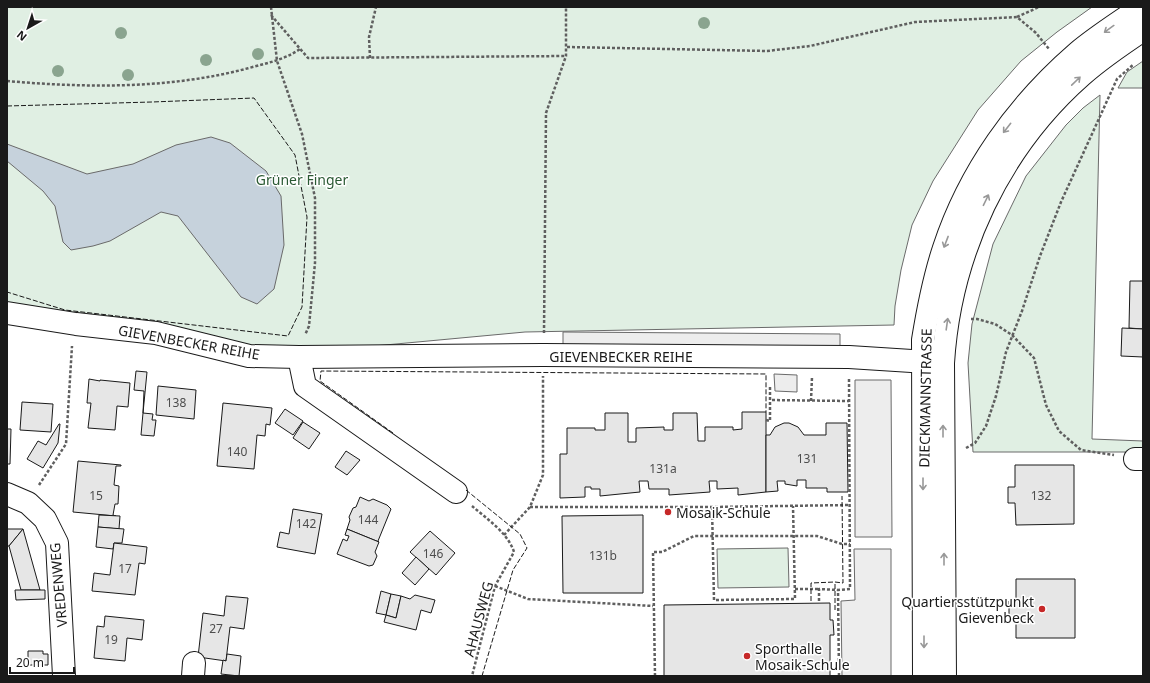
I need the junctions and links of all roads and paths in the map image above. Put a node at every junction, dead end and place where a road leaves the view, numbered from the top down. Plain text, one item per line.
1 (271, 7) edge
2 (376, 7) edge
3 (566, 7) edge
4 (1039, 7) edge
5 (1141, 7) edge
6 (271, 15) junction
7 (1017, 17) junction
8 (1143, 30) edge
9 (567, 48) junction
10 (300, 49) junction
11 (1052, 53) dead end
12 (566, 56) junction
13 (370, 58) junction
14 (1139, 60) dead end
15 (277, 61) junction
16 (7, 81) edge
17 (7, 313) edge
18 (965, 319) dead end
19 (76, 324) junction
20 (1012, 335) junction
21 (543, 355) junction
22 (299, 357) junction
23 (849, 357) junction
24 (933, 362) junction
25 (770, 387) dead end
26 (770, 400) junction
27 (849, 401) junction
28 (766, 420) dead end
29 (960, 451) dead end
30 (1139, 459) edge
31 (456, 492) joint
32 (7, 494) edge
33 (28, 503) junction
34 (849, 505) junction
35 (793, 506) junction
36 (530, 507) junction
37 (712, 507) junction
38 (504, 535) junction
39 (712, 536) junction
40 (794, 536) junction
41 (850, 544) junction
42 (495, 586) junction
43 (795, 589) junction
44 (819, 589) junction
45 (838, 590) junction
46 (819, 601) dead end
47 (653, 606) junction
48 (64, 676) edge
49 (472, 676) edge
50 (655, 676) edge
51 (839, 676) edge
52 (924, 676) edge
53 (945, 676) edge

1 - 6 path
2 - 13 path
3 - 9 path
4 - 7 path
5 -> 24 street, DIECKMANNSTRASSE
6 - 10 path
6 - 15 path
7 - 9 path
7 - 11 path
24 -> 8 street, DIECKMANNSTRASSE
9 - 12 path
10 - 13 path
10 - 15 path
12 - 13 path
12 - 21 path
14 - 20 path
15 - 16 path
15 - 22 path
17 - 19 street, GIEVENBECKER REIHE
18 - 20 path
19 - 22 street, GIEVENBECKER REIHE
19 - 33 path
20 - 29 path
20 - 30 path
21 - 22 street, GIEVENBECKER REIHE
21 - 23 street, GIEVENBECKER REIHE
21 - 36 path
22 - 31 street
23 - 24 street, GIEVENBECKER REIHE
23 - 27 path
24 -> 52 street, DIECKMANNSTRASSE
53 -> 24 street, DIECKMANNSTRASSE
25 - 26 path
26 - 27 path
26 - 28 path
27 - 34 path
31 - 38 path
32 - 33 street, VREDENWEG
33 - 48 street, VREDENWEG
34 - 35 path
34 - 41 path
35 - 37 path
35 - 40 path
36 - 37 path
36 - 38 path
37 - 39 path
38 - 42 path, AHAUSWEG
39 - 40 path
39 - 43 path
39 - 47 path
40 - 41 path
40 - 43 path
41 - 45 path
42 - 47 path
42 - 49 path, AHAUSWEG
43 - 44 path
44 - 45 path
44 - 46 path
45 - 51 path
47 - 50 path

